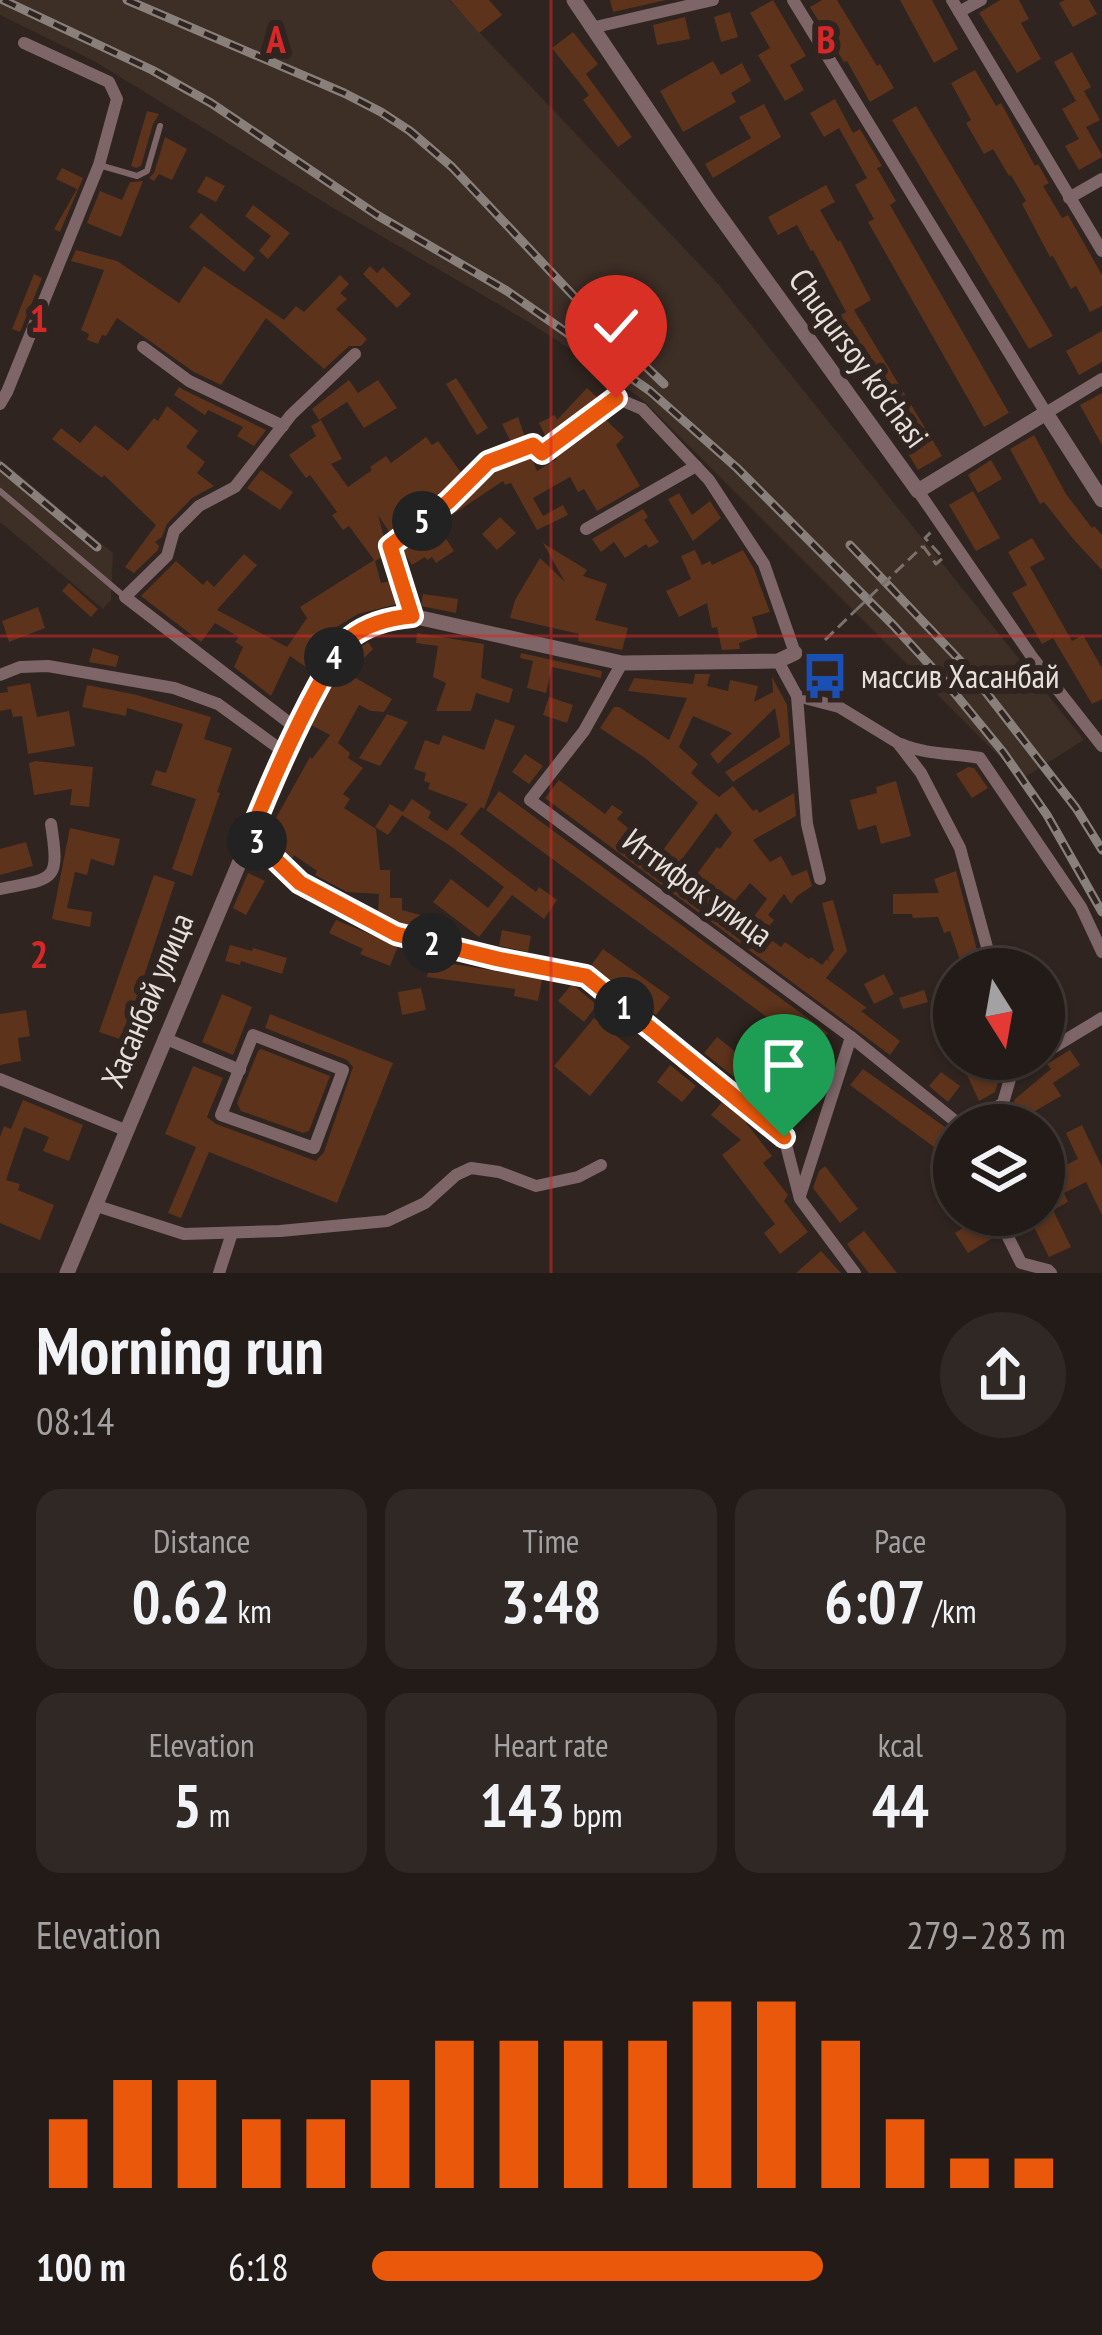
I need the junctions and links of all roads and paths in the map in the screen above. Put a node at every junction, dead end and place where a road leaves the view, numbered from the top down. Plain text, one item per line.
1 (574, 0) edge
2 (713, 0) edge
3 (793, 0) edge
4 (981, 0) edge
5 (956, 6) edge
6 (591, 28) junction
7 (24, 43) dead end
8 (160, 126) dead end
9 (99, 165) junction
10 (1102, 179) edge
11 (1070, 198) junction
12 (1102, 250) edge
13 (143, 347) dead end
14 (356, 354) dead end
15 (1102, 379) edge
16 (0, 404) edge
17 (1046, 413) junction
18 (283, 426) junction
19 (697, 466) junction
20 (0, 491) edge
21 (918, 491) junction
22 (1102, 500) edge
23 (586, 529) dead end
24 (925, 538) dead end
25 (125, 597) junction
26 (412, 616) junction
27 (825, 640) dead end
28 (794, 653) joint
29 (778, 661) junction
30 (622, 663) junction
31 (0, 675) edge
32 (797, 696) junction
33 (296, 728) junction
34 (898, 742) junction
35 (1102, 746) edge
36 (284, 752) junction
37 (51, 824) dead end
38 (250, 835) junction
39 (820, 879) dead end
40 (0, 889) edge
41 (987, 948) edge
42 (1102, 952) edge
43 (1102, 1018) edge
44 (851, 1037) junction
45 (164, 1038) junction
46 (1065, 1040) edge
47 (240, 1070) junction
48 (0, 1079) edge
49 (934, 1104) edge
50 (125, 1130) junction
51 (601, 1165) dead end
52 (800, 1199) junction
53 (94, 1205) junction
54 (232, 1232) junction
55 (1008, 1236) edge
56 (67, 1273) edge
57 (219, 1273) edge
58 (855, 1273) edge
59 (1051, 1273) edge

1 - 6 street, Chuqursoy ko'chasi
2 - 6 street
3 - 17 street
4 - 5 street
5 - 11 street
6 - 21 street, Chuqursoy ko'chasi
7 - 9 street
8 - 9 lane
9 - 16 street
10 - 11 street
11 - 12 street
13 - 18 street
14 - 18 street
15 - 17 street
17 - 21 street
17 - 22 street
18 - 25 street
19 - 23 street
19 - 26 street
19 - 28 street
20 - 25 lane
21 - 35 street, Chuqursoy ko'chasi
24 - 27 path, bridge
25 - 33 street
26 - 30 street
26 - 33 street
28 - 29 street
29 - 30 street
29 - 32 street
30 - 44 street, Иттифок улица
31 - 36 street
32 - 34 street
32 - 39 street
33 - 36 street
34 - 41 street
34 - 42 street
36 - 38 street, Хасанбай улица
37 - 40 street
38 - 45 street, Хасанбай улица
38 - 52 street
43 - 46 street
44 - 49 street, Иттифок улица
44 - 52 street
45 - 47 street
45 - 50 street, Хасанбай улица
47 - 47 street
48 - 50 street
50 - 53 street, Хасанбай улица
51 - 54 street
52 - 58 street
53 - 54 street
53 - 56 street, Хасанбай улица
54 - 57 street
55 - 59 street

